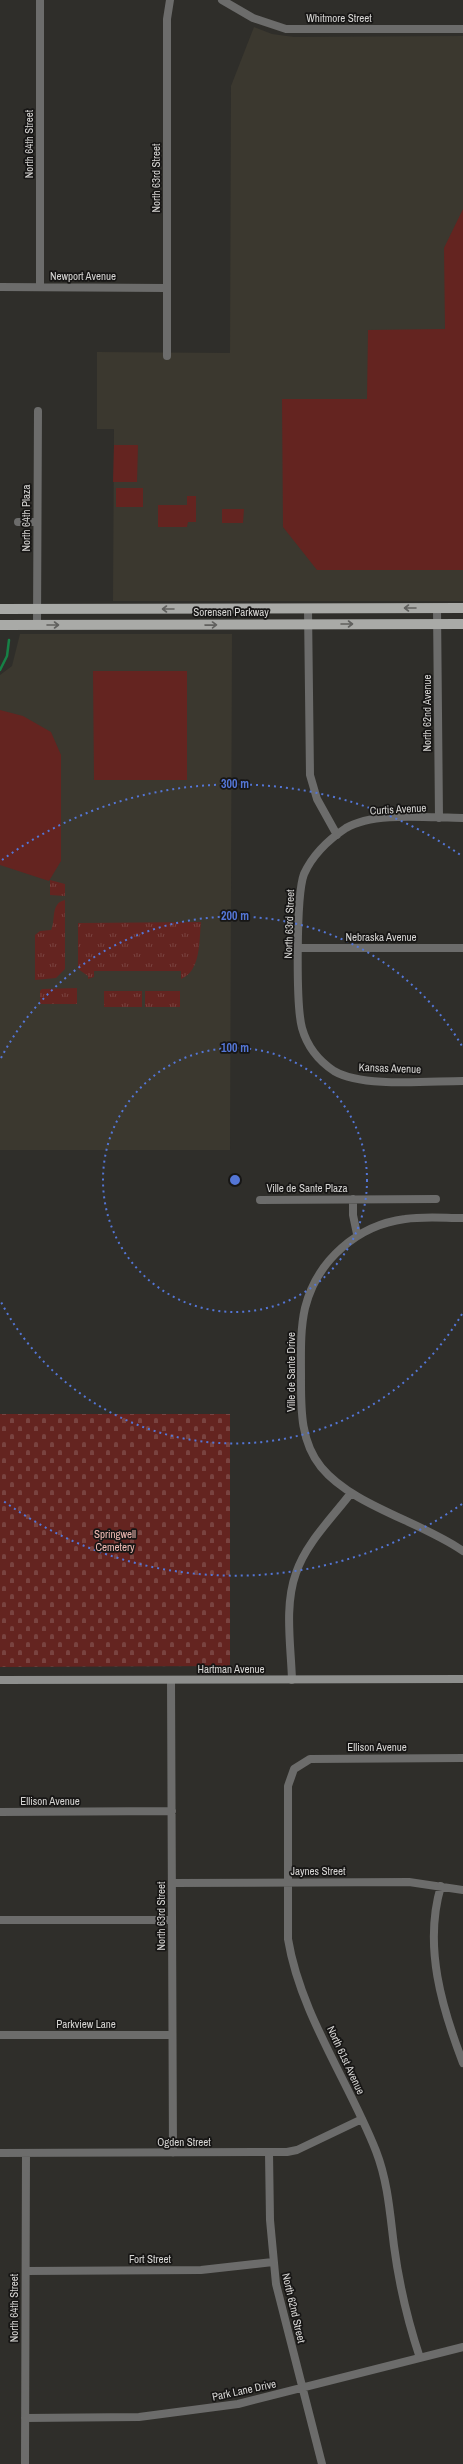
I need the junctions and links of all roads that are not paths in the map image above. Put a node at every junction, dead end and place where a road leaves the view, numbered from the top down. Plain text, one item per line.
1 (40, 0) edge
2 (170, 0) edge
3 (222, 0) edge
4 (463, 29) edge
5 (0, 287) edge
6 (40, 287) junction
7 (166, 288) junction
8 (167, 356) dead end
9 (38, 411) dead end
10 (18, 522) dead end
11 (37, 522) junction
12 (437, 608) junction
13 (463, 608) edge
14 (0, 609) edge
15 (37, 609) junction
16 (308, 609) junction
17 (308, 624) junction
18 (437, 624) junction
19 (463, 624) edge
20 (0, 625) edge
21 (37, 625) junction
22 (438, 818) junction
23 (463, 818) edge
24 (337, 835) junction
25 (299, 948) junction
26 (463, 948) edge
27 (322, 1061) joint
28 (463, 1081) edge
29 (353, 1199) junction
30 (436, 1199) dead end
31 (260, 1200) dead end
32 (463, 1218) edge
33 (358, 1234) junction
34 (351, 1493) junction
35 (463, 1551) edge
36 (463, 1679) edge
37 (0, 1680) edge
38 (172, 1680) junction
39 (292, 1680) junction
40 (463, 1758) edge
41 (294, 1769) joint
42 (172, 1811) junction
43 (0, 1812) edge
44 (288, 1882) junction
45 (172, 1883) junction
46 (441, 1886) junction
47 (463, 1890) edge
48 (0, 1920) edge
49 (172, 1920) junction
50 (0, 2035) edge
51 (172, 2035) junction
52 (463, 2063) edge
53 (362, 2119) junction
54 (0, 2153) edge
55 (26, 2153) junction
56 (173, 2153) junction
57 (269, 2153) junction
58 (273, 2262) junction
59 (26, 2271) junction
60 (463, 2347) edge
61 (420, 2358) junction
62 (302, 2389) junction
63 (25, 2418) junction
64 (25, 2464) edge
65 (322, 2464) edge

1 - 6 street, North 64th Street
2 - 7 street, North 63rd Street
3 - 4 street, Whitmore Street
5 - 6 street, Newport Avenue
6 - 7 street, Newport Avenue
7 - 8 street, North 63rd Street
9 - 11 street, North 64th Plaza
10 - 11 street
11 - 15 street, North 64th Plaza
12 - 13 main road, Sorensen Parkway
12 -> 16 main road, Sorensen Parkway
12 - 18 street, North 62nd Avenue
14 - 15 main road, Sorensen Parkway
16 -> 15 main road, Sorensen Parkway
15 - 21 street, North 64th Plaza
16 - 17 street
17 -> 18 main road, Sorensen Parkway
21 -> 17 main road, Sorensen Parkway
17 - 24 street
18 - 19 main road, Sorensen Parkway
18 - 22 street, North 62nd Avenue
20 - 21 main road, Sorensen Parkway
22 - 23 street, Curtis Avenue
22 - 24 street, Curtis Avenue
24 - 25 street, North 63rd Street
25 - 26 street, Nebraska Avenue
25 - 27 street, North 63rd Street
27 - 28 street, Kansas Avenue
29 - 30 street, Ville de Sante Plaza
29 - 31 street, Ville de Sante Plaza
29 - 33 street, Ville de Sante Plaza
32 - 33 street, Ville de Sante Drive
33 - 34 street, Ville de Sante Drive
34 - 35 street, Ville de Sante Drive
34 - 39 street
36 - 39 main road, Hartman Avenue
37 - 38 main road, Hartman Avenue
38 - 39 main road, Hartman Avenue
38 - 42 street, North 63rd Street
40 - 41 street, Ellison Avenue
41 - 44 street, North 61st Avenue
42 - 43 street, Ellison Avenue
42 - 45 street, North 63rd Street
44 - 45 street, Jaynes Street
44 - 46 street, Jaynes Street
44 - 53 street, North 61st Avenue
45 - 49 street, North 63rd Street
46 - 47 street, Jaynes Street
46 - 52 street
48 - 49 street
49 - 51 street, North 63rd Street
50 - 51 street, Parkview Lane
51 - 56 street, North 63rd Street
53 - 57 street, Ogden Street
53 - 61 street, North 61st Avenue
54 - 55 street, Ogden Street
55 - 56 street, Ogden Street
55 - 59 street, North 64th Street
56 - 57 street, Ogden Street
57 - 58 street, North 62nd Street
58 - 59 street, Fort Street
58 - 62 street, North 62nd Street
59 - 63 street, North 64th Street
60 - 61 street, Park Lane Drive
61 - 62 street, Park Lane Drive
62 - 63 street, Park Lane Drive
62 - 65 street, North 62nd Street
63 - 64 street, North 64th Street

